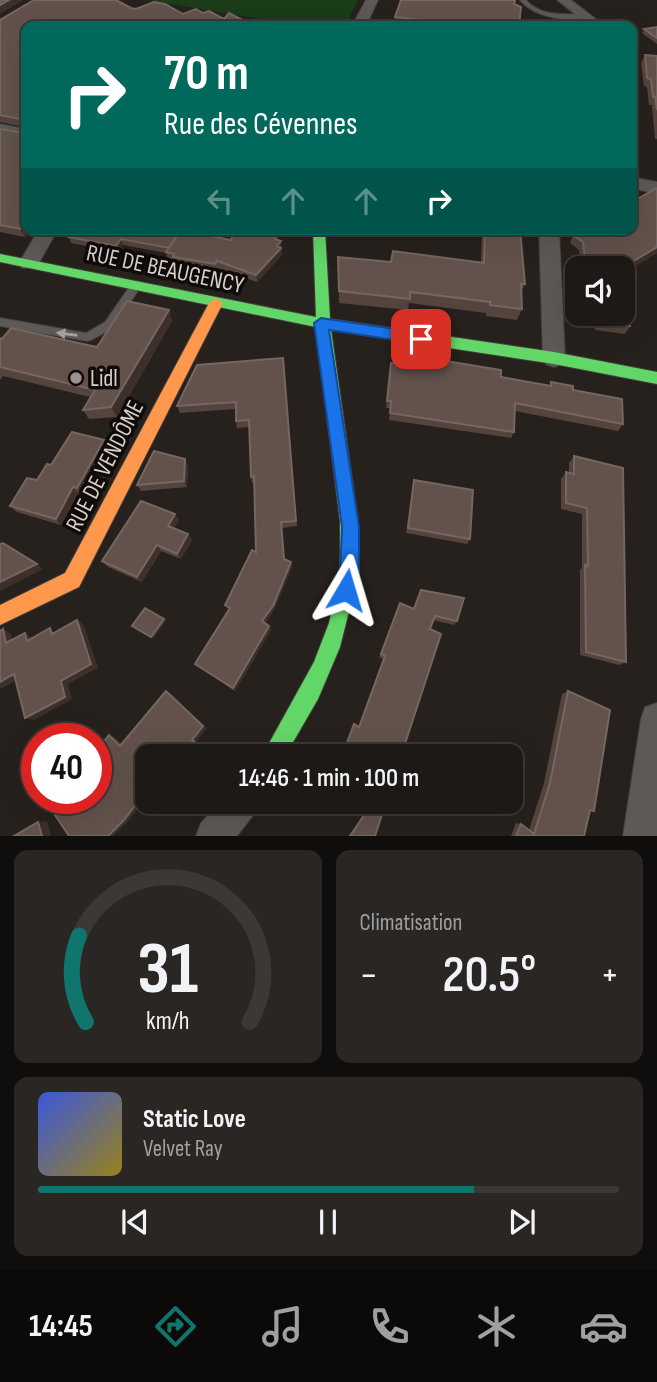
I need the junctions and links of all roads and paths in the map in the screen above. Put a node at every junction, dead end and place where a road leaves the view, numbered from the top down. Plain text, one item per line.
1 (372, 0) edge
2 (523, 0) edge
3 (563, 0) edge
4 (585, 16) junction
5 (362, 21) edge
6 (592, 21) edge
7 (0, 129) edge
8 (21, 133) edge
9 (637, 184) edge
10 (657, 188) edge
11 (45, 235) edge
12 (319, 235) edge
13 (549, 235) edge
14 (0, 258) edge
15 (29, 263) junction
16 (136, 286) junction
17 (216, 303) junction
18 (0, 322) edge
19 (321, 323) junction
20 (554, 358) junction
21 (657, 378) edge
22 (0, 615) edge
23 (657, 719) edge
24 (280, 744) edge
25 (233, 814) edge
26 (214, 836) edge
27 (641, 836) edge

1 - 5 street
2 - 4 lane
3 - 4 street
4 - 6 street
7 - 8 street
9 - 10 street
11 - 15 street
12 - 19 street
13 - 20 street
14 - 15 street, RUE DE BEAUGENCY
15 - 16 street, RUE DE BEAUGENCY
16 - 17 street, RUE DE BEAUGENCY
16 -> 18 lane
17 - 19 street, RUE DE BEAUGENCY
17 - 22 street, RUE DE VENDÔME
19 - 20 street, RUE DE BEAUGENCY
19 - 24 street
20 - 21 street, RUE DE BEAUGENCY
23 - 27 street
25 - 26 street

